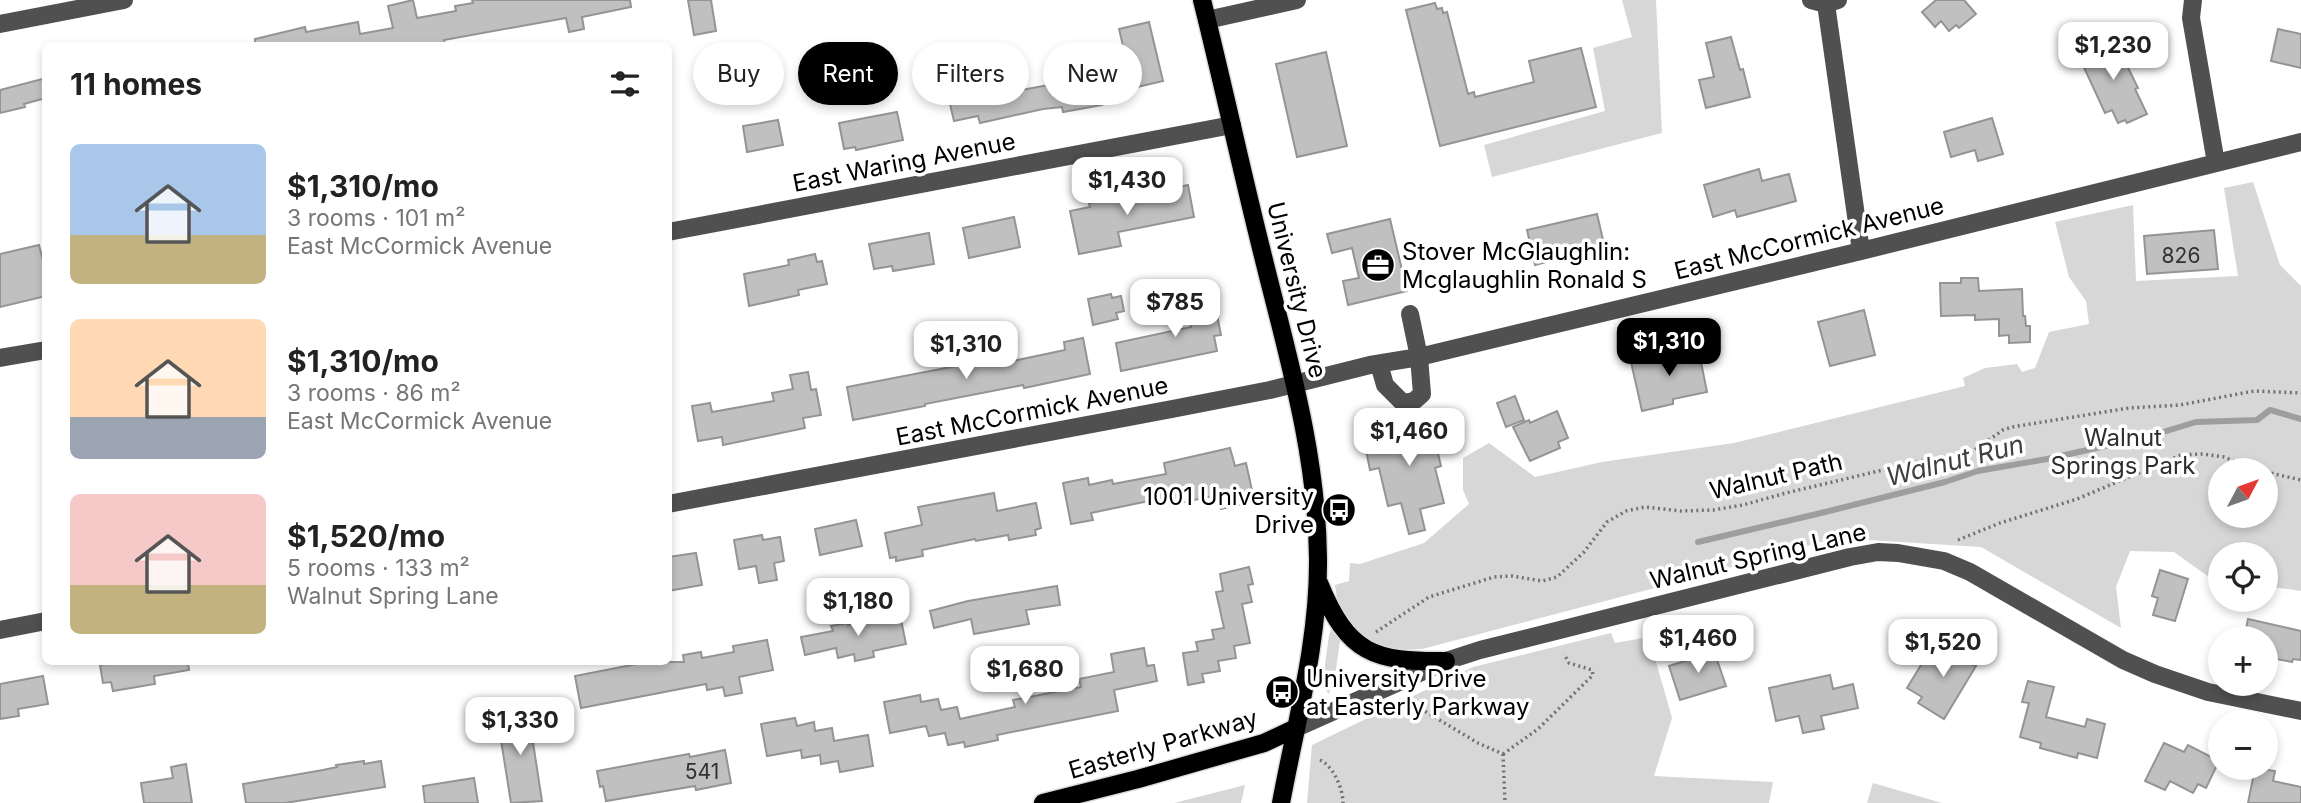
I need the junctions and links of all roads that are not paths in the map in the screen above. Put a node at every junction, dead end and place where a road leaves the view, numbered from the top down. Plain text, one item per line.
1 (124, 0) edge
2 (1202, 0) edge
3 (1297, 0) edge
4 (2193, 0) edge
5 (1825, 1) edge
6 (1207, 20) junction
7 (0, 24) edge
8 (1232, 125) junction
9 (2301, 142) edge
10 (2216, 163) junction
11 (672, 231) edge
12 (1861, 251) junction
13 (1410, 314) dead end
14 (42, 351) edge
15 (1419, 357) junction
16 (0, 358) edge
17 (1379, 364) junction
18 (1296, 384) junction
19 (672, 503) edge
20 (1318, 578) junction
21 (42, 622) edge
22 (0, 629) edge
23 (1446, 661) junction
24 (2301, 711) edge
25 (1296, 728) junction
26 (1043, 803) edge
27 (1282, 803) edge

1 - 7 street
2 - 6 main road, University Drive
3 - 6 street
4 - 10 street
5 - 12 street
6 - 8 main road, University Drive
8 - 11 street, East Waring Avenue
8 - 18 main road, University Drive
9 - 10 street, East McCormick Avenue
10 - 12 street, East McCormick Avenue
12 - 15 street, East McCormick Avenue
13 - 15 street
14 - 16 street
15 - 17 street, East McCormick Avenue
15 - 17 street
17 - 18 street, East McCormick Avenue
18 - 19 street, East McCormick Avenue
18 - 20 main road, University Drive
20 - 23 main road
20 - 25 main road, University Drive
21 - 22 street
23 - 24 street, Walnut Spring Lane
23 - 25 street, Walnut Spring Lane
25 - 26 main road, Easterly Parkway
25 - 27 main road, University Drive

